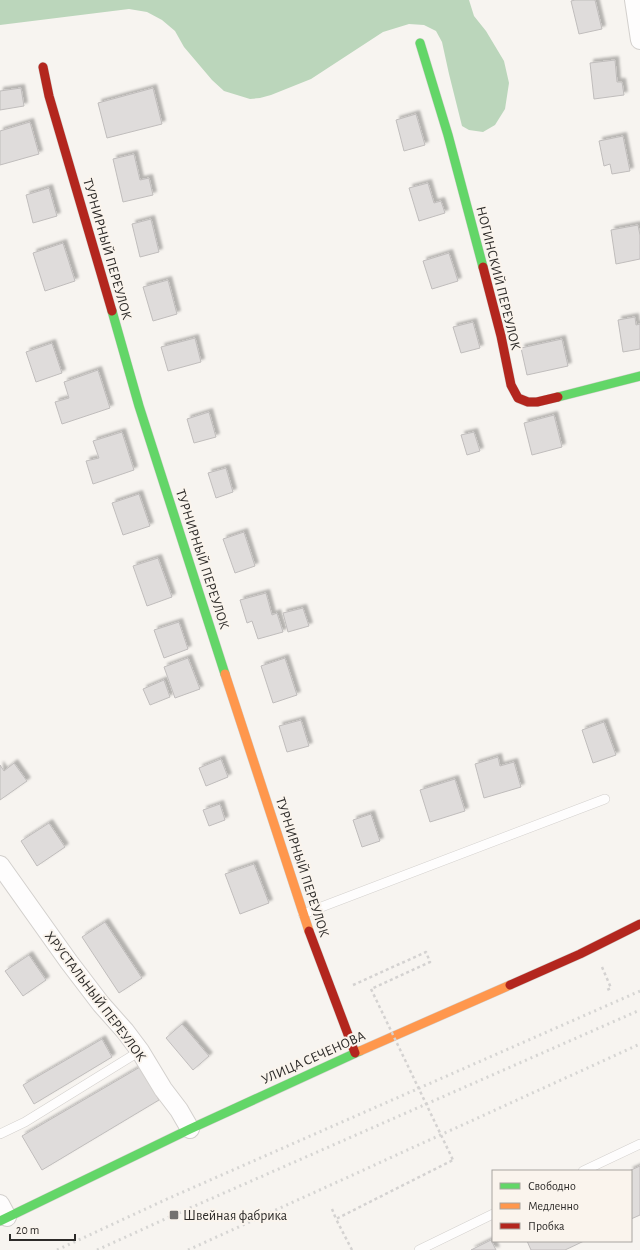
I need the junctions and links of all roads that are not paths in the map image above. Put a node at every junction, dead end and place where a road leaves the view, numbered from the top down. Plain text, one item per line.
1 (634, 0) edge
2 (640, 36) edge
3 (420, 43) dead end
4 (43, 67) dead end
5 (640, 376) edge
6 (605, 799) dead end
7 (0, 864) edge
8 (303, 914) junction
9 (640, 924) edge
10 (140, 1051) junction
11 (355, 1053) junction
12 (190, 1129) junction
13 (0, 1134) edge
14 (640, 1144) edge
15 (585, 1170) edge
16 (2, 1214) edge
17 (492, 1214) edge
18 (419, 1250) edge

1 - 2 street
3 - 5 street, НОГИНСКИЙ ПЕРЕУЛОК
4 - 8 street, ТУРНИРНЫЙ ПЕРЕУЛОК
6 - 8 lane
7 - 10 street, ХРУСТАЛЬНЫЙ ПЕРЕУЛОК
8 - 11 street, ТУРНИРНЫЙ ПЕРЕУЛОК
9 - 11 street, УЛИЦА СЕЧЕНОВА
10 - 12 street, ХРУСТАЛЬНЫЙ ПЕРЕУЛОК
10 - 13 lane
11 - 12 street, УЛИЦА СЕЧЕНОВА
12 - 16 street, УЛИЦА СЕЧЕНОВА
14 - 15 lane
17 - 18 lane

